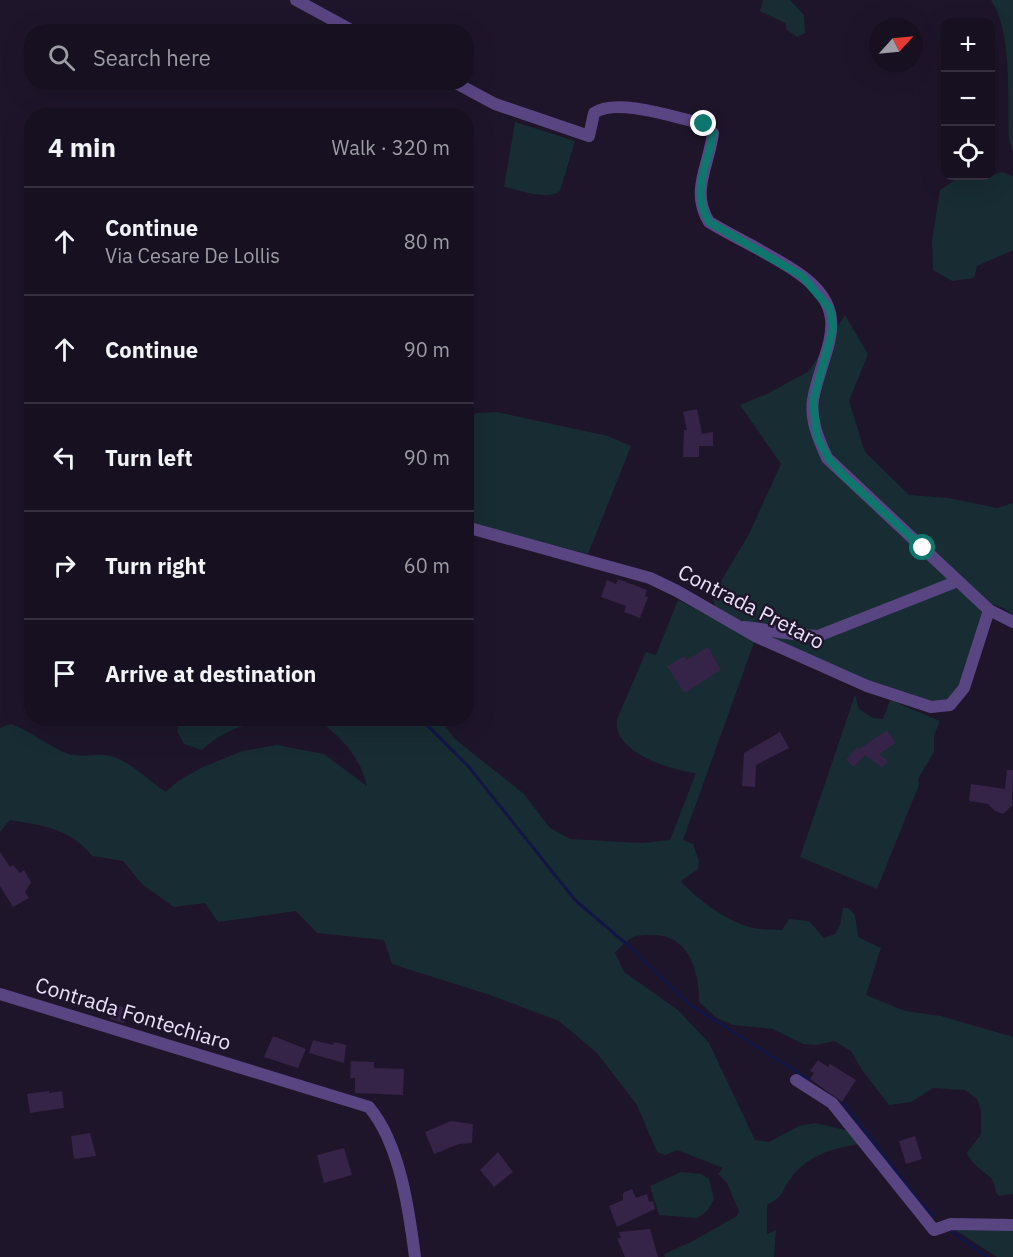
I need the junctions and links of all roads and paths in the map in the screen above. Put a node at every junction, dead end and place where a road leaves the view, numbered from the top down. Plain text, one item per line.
1 (296, 0) edge
2 (341, 24) edge
3 (469, 90) edge
4 (474, 529) edge
5 (958, 581) junction
6 (989, 610) junction
7 (1013, 622) edge
8 (740, 627) junction
9 (0, 994) edge
10 (796, 1080) dead end
11 (1013, 1225) edge
12 (415, 1257) edge

1 - 2 street
3 - 5 street
4 - 8 street, Contrada Pretaro
5 - 6 street
5 - 8 street
6 - 7 street
6 - 8 street, Contrada Pretaro
9 - 12 street, Contrada Fontechiaro
10 - 11 street

